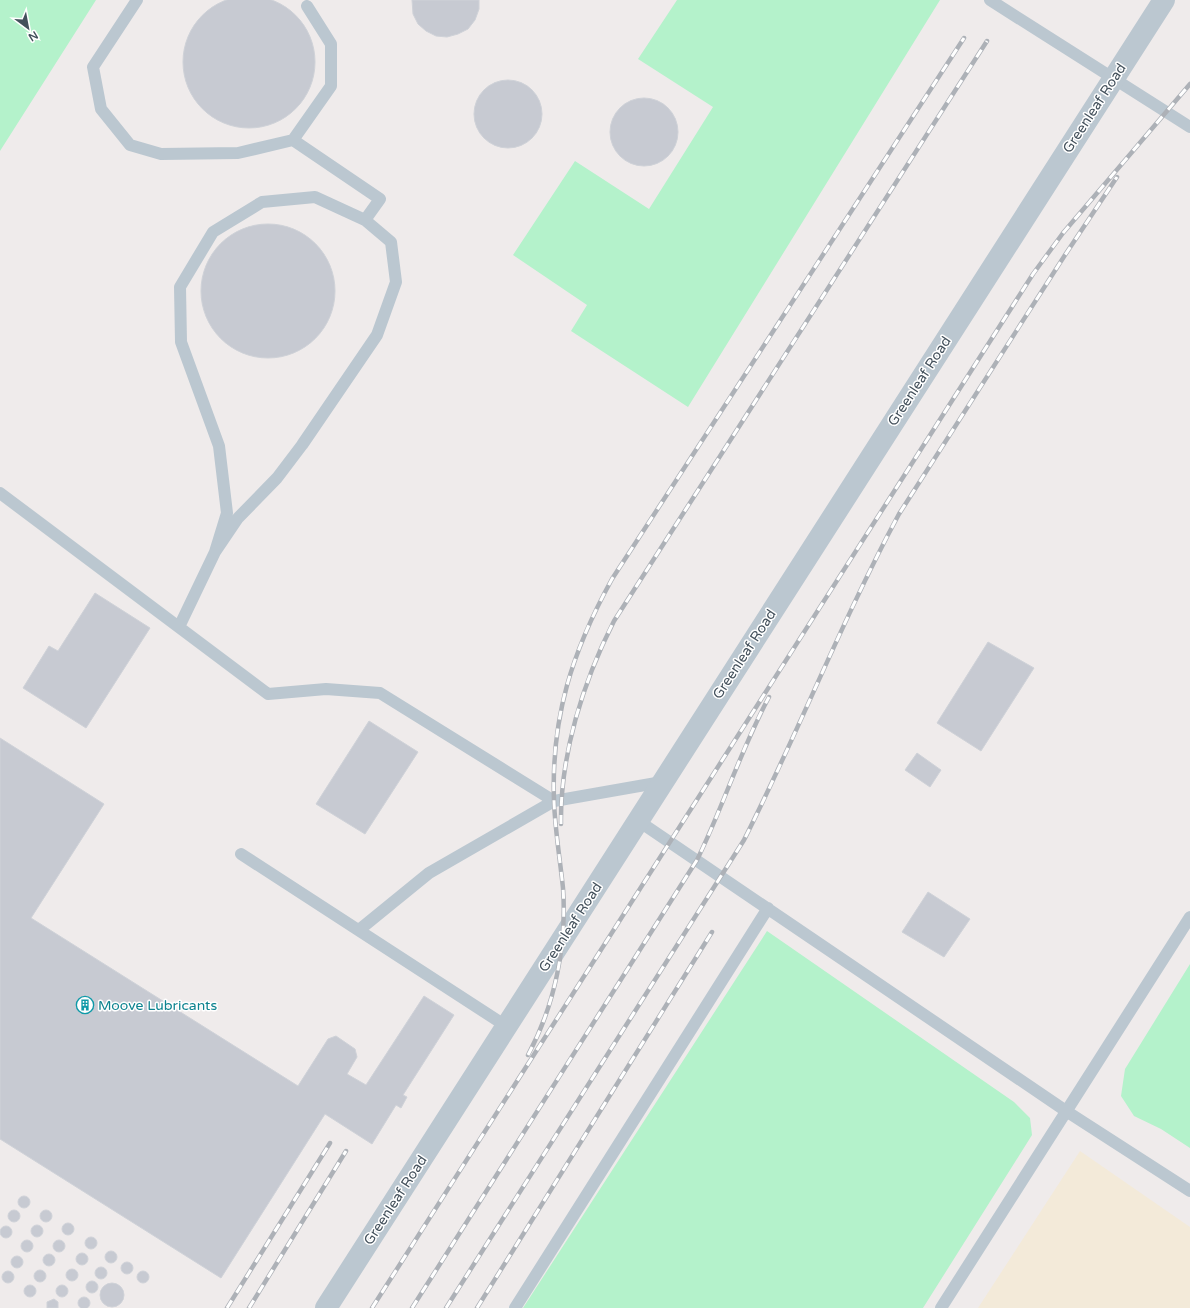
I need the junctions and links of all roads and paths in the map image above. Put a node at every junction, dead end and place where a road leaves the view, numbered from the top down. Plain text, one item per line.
1 (137, 0) edge
2 (990, 0) edge
3 (1164, 0) edge
4 (306, 6) dead end
5 (1114, 78) junction
6 (1190, 128) edge
7 (293, 140) junction
8 (365, 220) junction
9 (0, 493) edge
10 (215, 552) junction
11 (179, 627) junction
12 (662, 782) junction
13 (554, 801) junction
14 (637, 820) junction
15 (241, 854) dead end
16 (768, 908) junction
17 (1190, 917) edge
18 (359, 930) junction
19 (506, 1026) junction
20 (1066, 1111) junction
21 (1190, 1191) edge
22 (326, 1308) edge
23 (515, 1308) edge
24 (941, 1308) edge

1 - 7 lane
2 - 5 lane
3 - 5 street, Greenleaf Road
4 - 7 lane
5 - 6 lane
5 - 12 street, Greenleaf Road
7 - 8 lane
8 - 10 lane
8 - 10 lane
9 - 11 lane
10 - 11 lane
11 - 13 lane
12 - 13 lane
12 - 14 street, Greenleaf Road
13 - 18 lane
14 - 16 lane
14 - 19 street, Greenleaf Road
15 - 18 lane
16 - 20 lane
16 - 23 lane
17 - 20 lane
18 - 19 lane
19 - 22 street, Greenleaf Road
20 - 21 lane
20 - 24 lane

